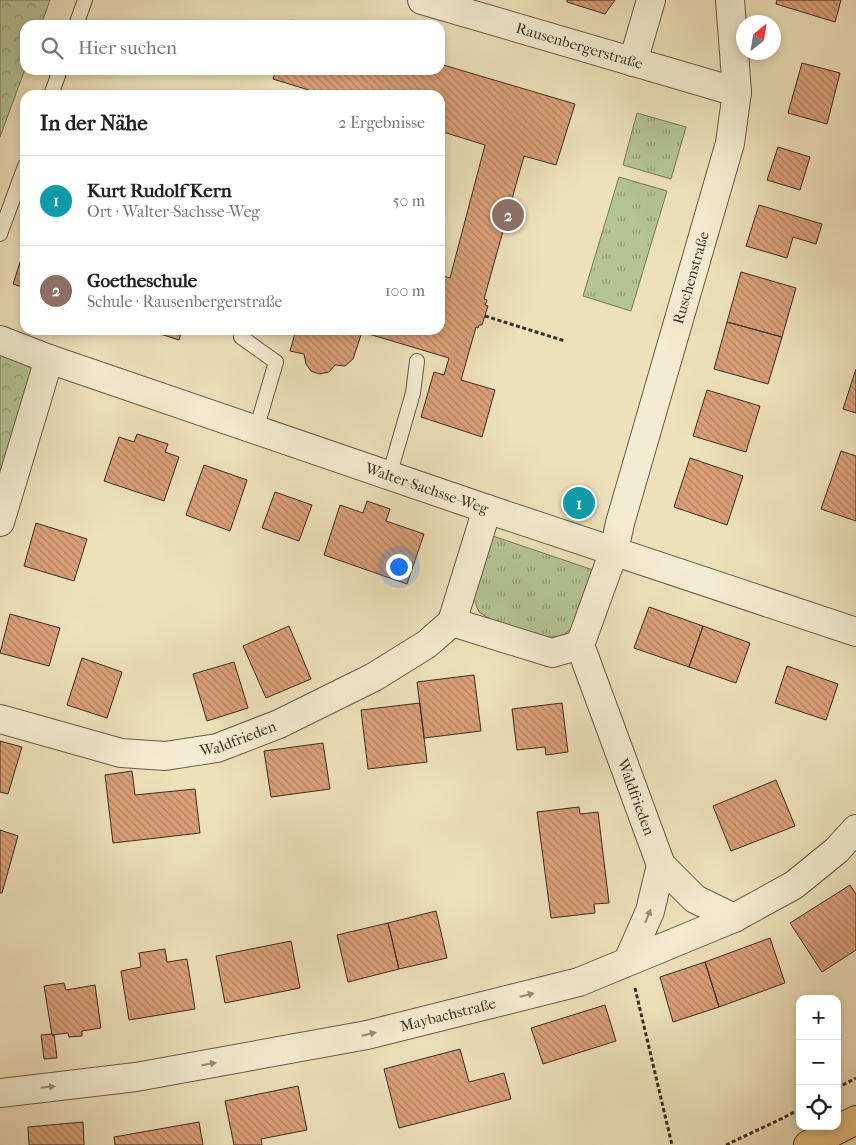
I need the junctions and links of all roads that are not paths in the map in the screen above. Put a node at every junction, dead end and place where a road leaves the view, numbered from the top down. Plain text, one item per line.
1 (85, 0) edge
2 (422, 0) edge
3 (651, 0) edge
4 (730, 0) edge
5 (78, 20) edge
6 (633, 62) junction
7 (58, 75) edge
8 (53, 90) edge
9 (737, 92) junction
10 (20, 180) edge
11 (0, 234) edge
12 (242, 335) edge
13 (0, 340) edge
14 (49, 359) junction
15 (417, 360) dead end
16 (256, 430) junction
17 (389, 476) junction
18 (487, 509) junction
19 (0, 522) edge
20 (614, 550) junction
21 (452, 622) junction
22 (856, 632) edge
23 (580, 645) junction
24 (0, 719) edge
25 (856, 829) edge
26 (661, 865) junction
27 (734, 918) junction
28 (628, 961) junction
29 (0, 1093) edge
30 (856, 1120) edge
31 (808, 1145) edge

1 - 5 lane
2 - 6 street, Rausenbergerstraße
3 - 6 street
4 - 9 street, Ruschenstraße
6 - 9 street, Rausenbergerstraße
7 - 8 lane
9 - 20 street, Ruschenstraße
10 - 11 lane
12 - 16 lane
13 - 14 street, Walter-Sachsse-Weg
14 - 16 street, Walter-Sachsse-Weg
14 - 19 street
15 - 17 lane
16 - 17 street, Walter-Sachsse-Weg
17 - 18 street, Walter-Sachsse-Weg
18 - 20 street, Walter-Sachsse-Weg
18 - 21 street
20 - 22 street, Walter-Sachsse-Weg
20 - 23 street
21 - 23 street
21 - 24 street, Waldfrieden
23 - 26 street, Waldfrieden
25 - 27 street, Maybachstraße
26 - 27 street, Waldfrieden
28 -> 26 street
27 - 28 street, Maybachstraße
29 -> 28 street, Maybachstraße
30 - 31 main road

